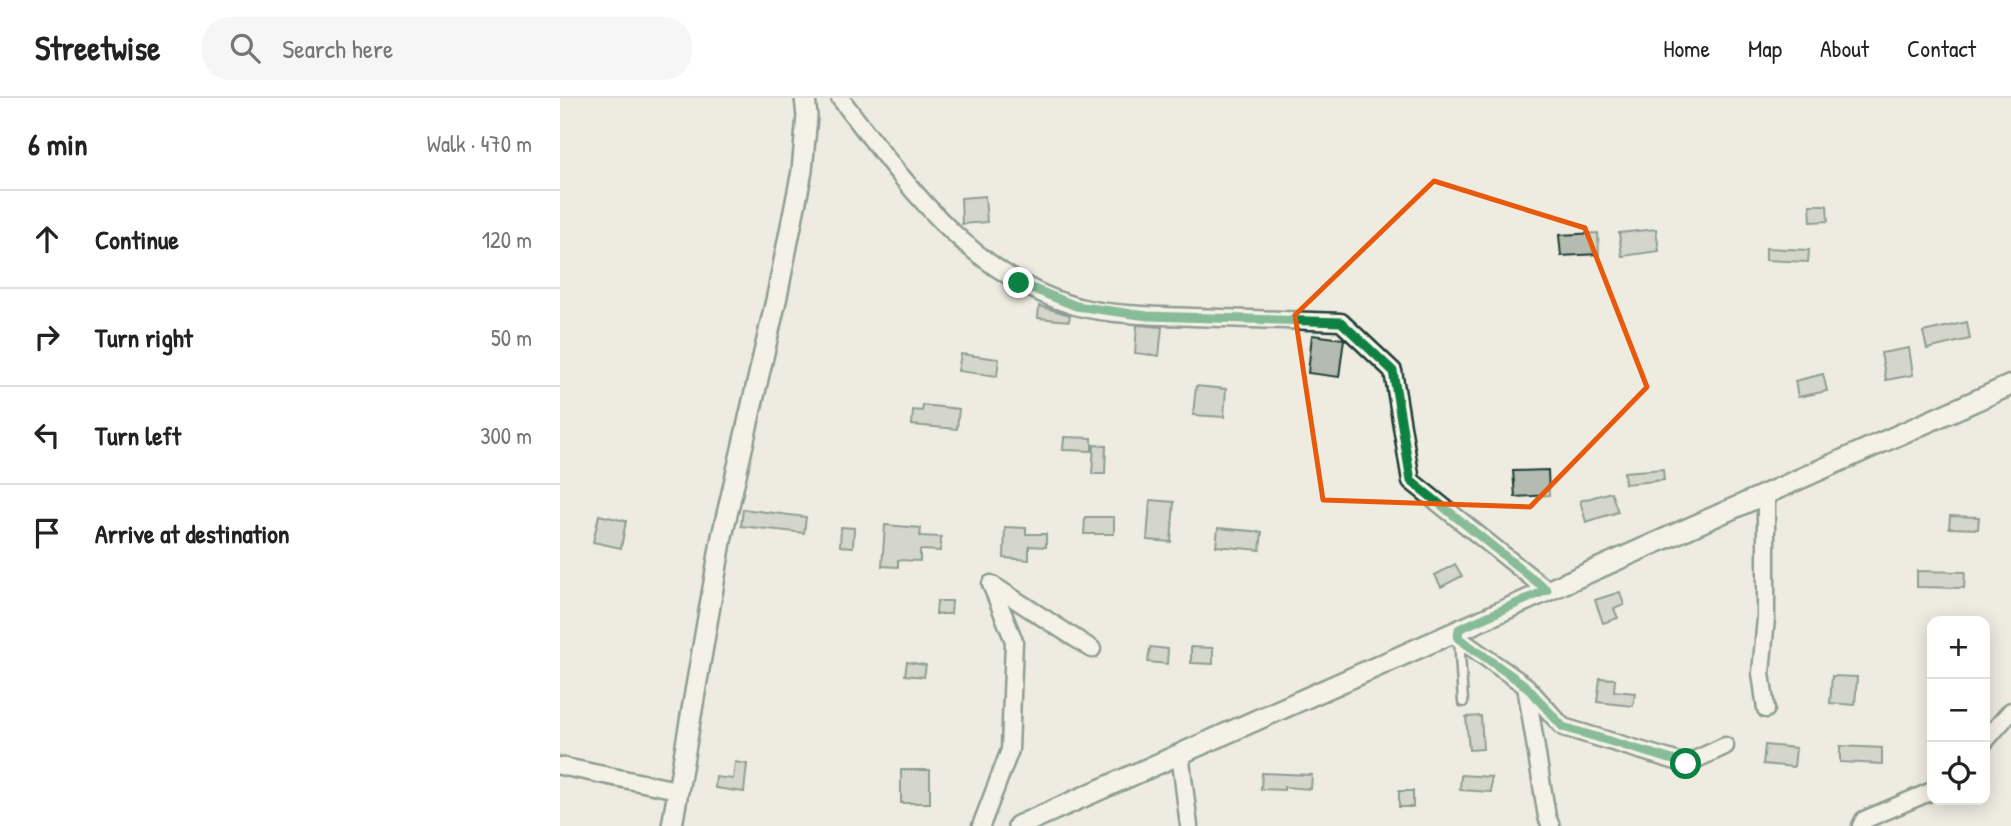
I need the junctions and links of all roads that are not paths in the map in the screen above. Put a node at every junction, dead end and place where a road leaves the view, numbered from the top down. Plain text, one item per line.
1 (805, 98) edge
2 (840, 98) edge
3 (2011, 386) edge
4 (1766, 493) junction
5 (1547, 590) junction
6 (1459, 633) junction
7 (1092, 649) dead end
8 (1526, 686) junction
9 (1463, 702) dead end
10 (1766, 709) dead end
11 (2011, 711) edge
12 (1990, 735) edge
13 (1725, 746) dead end
14 (1180, 753) junction
15 (560, 766) edge
16 (677, 790) junction
17 (1927, 793) edge
18 (672, 826) edge
19 (981, 826) edge
20 (1017, 826) edge
21 (1189, 826) edge
22 (1552, 826) edge
23 (1861, 826) edge

1 - 16 street
2 - 5 street
3 - 4 street
4 - 5 street
4 - 10 street
5 - 6 street
6 - 8 street
6 - 9 lane
6 - 14 street
7 - 19 street
8 - 13 street
8 - 22 street
11 - 12 street
14 - 20 street
14 - 21 street
15 - 16 street
16 - 18 street
17 - 23 street

